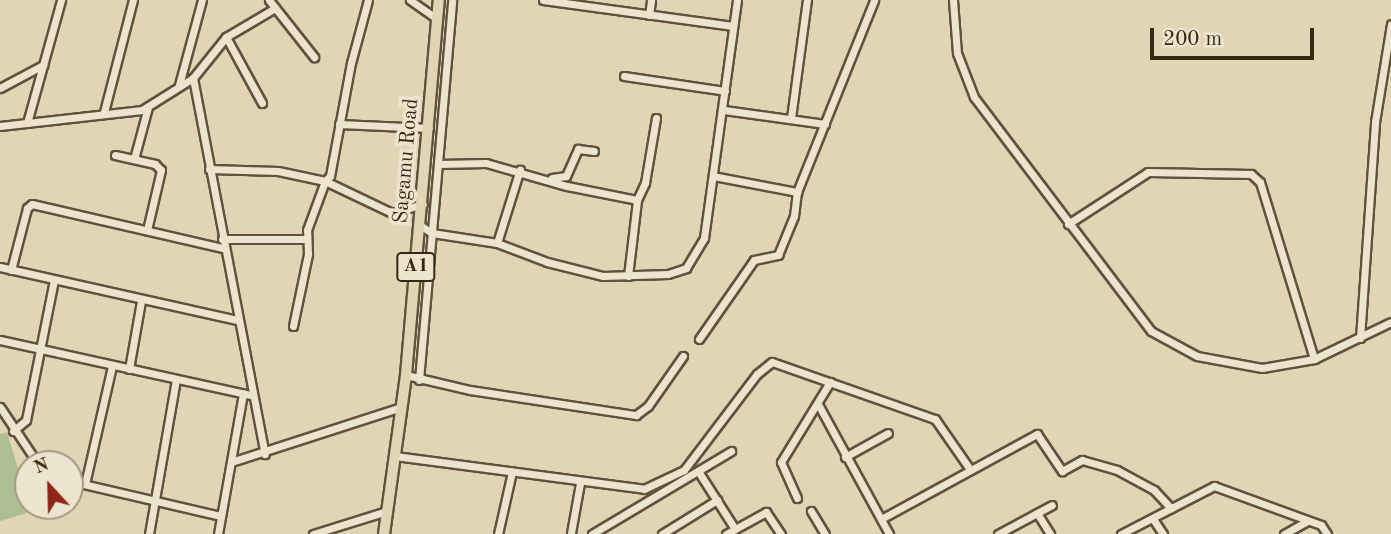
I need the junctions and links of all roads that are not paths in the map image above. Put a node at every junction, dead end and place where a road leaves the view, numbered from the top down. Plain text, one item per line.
1 (133, 0) edge
2 (202, 0) edge
3 (269, 0) edge
4 (368, 0) edge
5 (410, 0) edge
6 (439, 0) edge
7 (453, 0) edge
8 (543, 0) edge
9 (651, 0) edge
10 (737, 0) edge
11 (807, 0) edge
12 (874, 0) edge
13 (953, 0) edge
14 (58, 1) edge
15 (585, 3) edge
16 (275, 8) junction
17 (649, 15) junction
18 (437, 19) junction
19 (1391, 24) edge
20 (733, 26) junction
21 (226, 37) junction
22 (314, 57) dead end
23 (43, 65) junction
24 (624, 76) dead end
25 (193, 78) junction
26 (2, 85) edge
27 (179, 85) junction
28 (725, 91) junction
29 (262, 103) dead end
30 (148, 107) junction
31 (723, 110) junction
32 (104, 112) junction
33 (656, 118) dead end
34 (790, 118) junction
35 (27, 123) junction
36 (340, 124) junction
37 (825, 124) junction
38 (0, 126) edge
39 (429, 128) junction
40 (594, 150) dead end
41 (115, 155) dead end
42 (134, 159) junction
43 (439, 164) junction
44 (209, 169) junction
45 (520, 169) junction
46 (713, 176) junction
47 (551, 178) junction
48 (325, 181) junction
49 (797, 192) junction
50 (637, 200) junction
51 (423, 204) junction
52 (1068, 225) junction
53 (421, 226) junction
54 (147, 230) junction
55 (432, 233) junction
56 (307, 240) junction
57 (497, 243) junction
58 (222, 244) junction
59 (0, 267) edge
60 (11, 270) junction
61 (628, 276) junction
62 (54, 280) junction
63 (141, 301) junction
64 (237, 320) junction
65 (1391, 322) edge
66 (293, 326) dead end
67 (1360, 338) junction
68 (699, 339) dead end
69 (0, 340) edge
70 (41, 348) junction
71 (683, 356) dead end
72 (1314, 359) junction
73 (112, 366) junction
74 (129, 369) junction
75 (406, 375) junction
76 (176, 379) junction
77 (419, 380) junction
78 (830, 382) junction
79 (247, 394) junction
80 (819, 406) junction
81 (0, 407) edge
82 (401, 407) junction
83 (239, 425) junction
84 (257, 426) junction
85 (13, 431) junction
86 (887, 433) dead end
87 (27, 450) edge
88 (731, 451) dead end
89 (265, 454) junction
90 (395, 456) junction
91 (845, 457) junction
92 (234, 461) junction
93 (969, 468) junction
94 (698, 471) junction
95 (512, 472) junction
96 (580, 483) junction
97 (85, 484) joint
98 (152, 498) junction
99 (797, 498) dead end
100 (717, 500) junction
101 (1052, 505) dead end
102 (1171, 508) junction
103 (388, 511) junction
104 (811, 511) dead end
105 (1037, 513) junction
106 (221, 516) junction
107 (880, 519) junction
108 (1153, 519) junction
109 (1307, 521) junction
110 (735, 529) junction
111 (571, 533) edge
112 (149, 534) edge
113 (218, 534) edge
114 (313, 534) edge
115 (384, 534) edge
116 (498, 534) edge
117 (592, 534) edge
118 (662, 534) edge
119 (726, 534) edge
120 (781, 534) edge
121 (825, 534) edge
122 (889, 534) edge
123 (998, 534) edge
124 (1050, 534) edge
125 (1121, 534) edge
126 (1163, 534) edge
127 (1284, 534) edge
128 (1327, 534) edge

1 - 32 street
2 - 27 street
3 - 16 street
4 - 36 street
5 - 18 street
6 - 18 highway, Sagamu Road / A1
7 - 43 street
8 - 15 street
9 - 17 street
10 - 20 street
11 - 34 street
12 - 37 street
13 - 52 street
14 - 23 street
15 - 17 street
16 - 21 street
16 - 22 street
17 - 20 street
18 - 39 highway, Sagamu Road / A1
19 - 67 street
20 - 28 street
21 - 25 street
21 - 29 street
23 - 26 street
23 - 35 street
24 - 28 street
25 - 27 street
25 - 44 street
27 - 30 street
28 - 31 street
30 - 32 street
30 - 42 street
31 - 34 street
31 - 46 street
32 - 35 street
33 - 50 street
34 - 37 street
35 - 38 street
36 - 39 street
36 - 48 street
37 - 49 street
39 - 51 highway, Sagamu Road / A1
40 - 47 street
41 - 42 street
42 - 54 street
43 - 45 street
43 - 55 street
44 - 48 street
44 - 58 street
45 - 47 street
45 - 57 street
46 - 49 street
46 - 61 street
47 - 50 street
48 - 51 street
48 - 56 street
49 - 68 street
50 - 61 street
51 - 53 highway, Sagamu Road / A1
52 - 72 street
52 - 72 street
53 - 55 street
53 - 75 highway, Sagamu Road / A1
54 - 58 street
54 - 60 street
55 - 57 street
55 - 77 street
56 - 58 street
56 - 66 street
57 - 61 street
58 - 64 street
59 - 60 street
60 - 62 street
62 - 63 street
62 - 70 street
63 - 64 street
63 - 74 street
64 - 79 street
65 - 67 street
67 - 72 street
69 - 70 street
70 - 73 street
70 - 85 street
71 - 77 street
73 - 74 street
73 - 97 street
74 - 76 street
75 - 77 street
75 - 82 highway, Sagamu Road / A1
76 - 79 street
76 - 98 street
78 - 80 street
78 - 93 street
78 - 96 street
79 - 83 street
79 - 84 street
80 - 91 street
80 - 99 street
81 - 85 street
82 - 89 street
82 - 90 highway, Sagamu Road / A1
83 - 84 street
83 - 92 street
84 - 89 street
85 - 87 street
86 - 91 street
88 - 94 street
89 - 92 street
90 - 95 street
90 - 103 highway, Sagamu Road / A1
91 - 107 street
92 - 106 street
93 - 102 street
93 - 107 street
94 - 100 street
94 - 117 street
95 - 96 street
95 - 116 street
96 - 111 street
97 - 98 street
98 - 106 street
98 - 112 street
100 - 110 street
100 - 118 street
101 - 105 street
102 - 108 street
102 - 109 street
103 - 114 street
103 - 115 highway, Sagamu Road / A1
104 - 121 street
105 - 123 street
105 - 124 street
106 - 113 street
107 - 122 street
108 - 125 street
108 - 126 street
109 - 127 street
109 - 128 street
110 - 119 street
110 - 120 street

